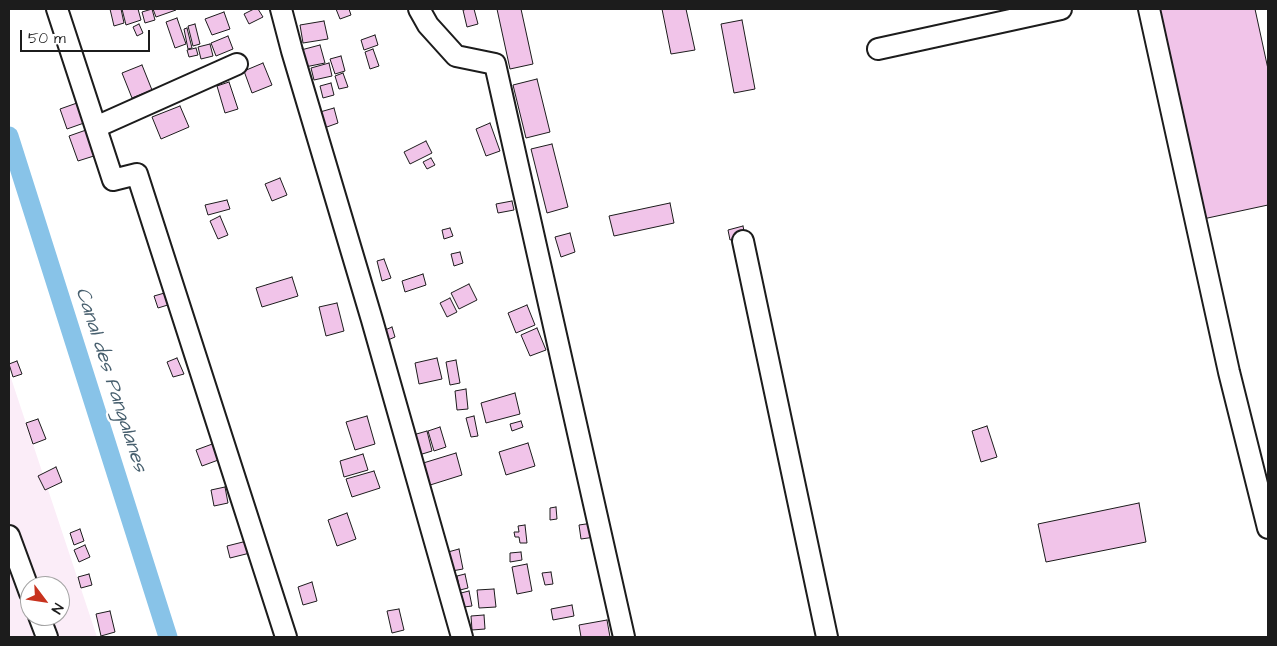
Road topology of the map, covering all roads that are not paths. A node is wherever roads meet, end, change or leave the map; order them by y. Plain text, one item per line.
1 (57, 9) edge
2 (281, 9) edge
3 (419, 9) edge
4 (1061, 9) edge
5 (1149, 9) edge
6 (878, 49) dead end
7 (237, 64) dead end
8 (96, 127) junction
9 (743, 241) dead end
10 (1268, 528) edge
11 (9, 536) edge
12 (24, 576) edge
13 (286, 637) edge
14 (462, 637) edge
15 (624, 637) edge
16 (827, 637) edge

1 - 8 street
2 - 14 street
3 - 15 street
4 - 6 street
5 - 10 street
7 - 8 street
8 - 13 street
9 - 16 street
11 - 12 street

